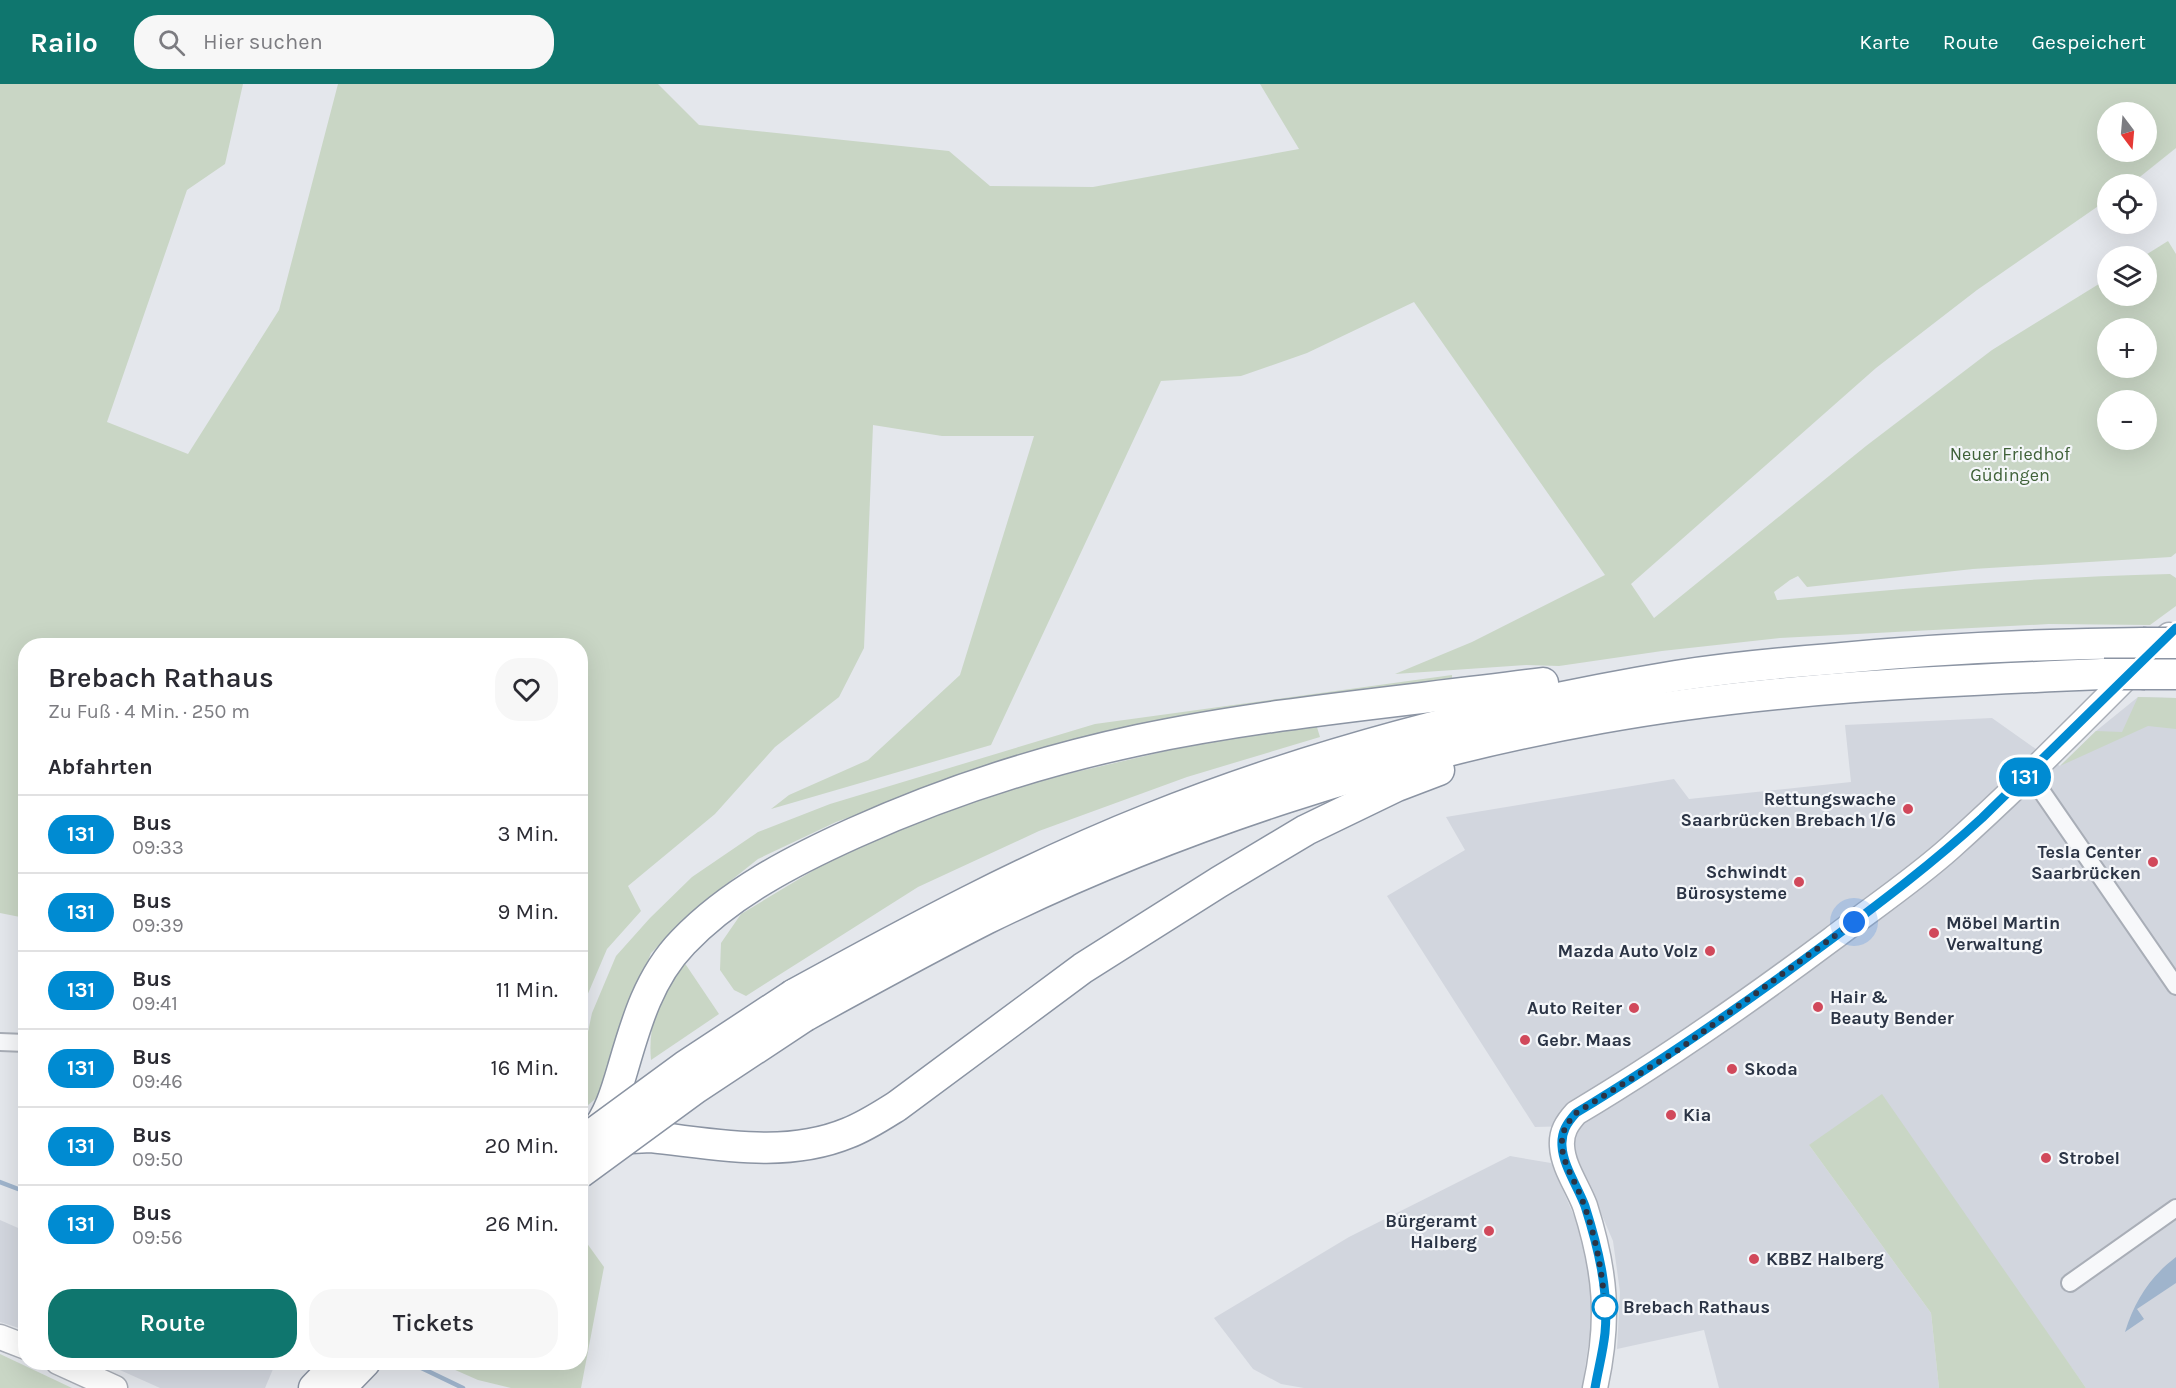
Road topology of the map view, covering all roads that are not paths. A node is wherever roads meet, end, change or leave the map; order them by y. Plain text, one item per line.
1 (2176, 628) edge
2 (2176, 643) edge
3 (2176, 674) edge
4 (1678, 676) junction
5 (1539, 730) junction
6 (2029, 773) junction
7 (2176, 986) edge
8 (799, 1005) junction
9 (636, 1024) junction
10 (0, 1042) edge
11 (18, 1043) edge
12 (730, 1146) junction
13 (588, 1147) edge
14 (588, 1156) edge
15 (588, 1156) edge
16 (2176, 1208) edge
17 (2070, 1283) dead end
18 (0, 1337) edge
19 (18, 1344) edge
20 (76, 1370) edge
21 (339, 1373) edge
22 (115, 1388) edge
23 (306, 1388) edge
24 (1595, 1388) edge

1 - 6 street
2 - 4 highway, bridge
3 - 5 highway, bridge
4 - 8 highway
4 - 9 highway
5 - 8 highway
5 - 12 highway
6 - 7 street
6 - 24 street
8 - 14 highway, bridge
9 - 12 highway
9 - 13 highway
10 - 11 street
12 - 15 highway
16 - 17 street
18 - 19 street
20 - 22 street
21 - 23 highway

